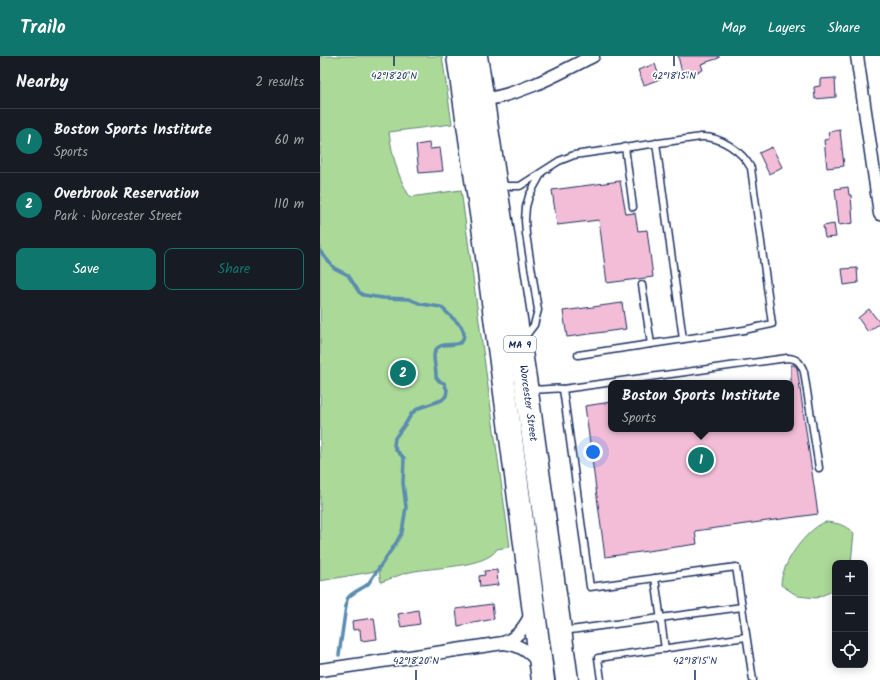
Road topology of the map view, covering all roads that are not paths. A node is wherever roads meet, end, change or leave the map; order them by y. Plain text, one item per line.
1 (458, 56) edge
2 (476, 56) edge
3 (593, 56) edge
4 (857, 56) edge
5 (482, 100) junction
6 (656, 143) junction
7 (625, 147) junction
8 (541, 173) junction
9 (494, 179) junction
10 (633, 207) dead end
11 (880, 214) edge
12 (642, 284) dead end
13 (683, 339) junction
14 (520, 342) junction
15 (651, 344) junction
16 (578, 355) dead end
17 (628, 380) edge
18 (608, 383) edge
19 (526, 385) junction
20 (563, 389) junction
21 (819, 468) dead end
22 (655, 578) junction
23 (742, 607) junction
24 (533, 609) junction
25 (661, 618) junction
26 (548, 633) junction
27 (746, 637) junction
28 (503, 643) junction
29 (665, 649) junction
30 (320, 670) edge
31 (542, 673) edge
32 (567, 680) edge
33 (601, 680) edge
34 (752, 680) edge

1 - 24 highway, Worcester Street / MA 9
2 - 5 highway, Worcester Street / MA 9
3 - 5 street
4 - 11 street
5 - 9 highway, Worcester Street / MA 9
6 - 7 lane
6 - 13 lane
6 - 13 lane
7 - 8 lane
7 - 10 lane
8 - 9 lane
8 - 14 lane
9 - 14 highway, Worcester Street / MA 9
12 - 15 lane
13 - 15 lane
14 - 19 highway, Worcester Street / MA 9
15 - 16 lane
17 - 21 lane
18 - 20 lane
19 - 20 lane
19 - 26 highway, Worcester Street / MA 9
20 - 22 lane
22 - 23 lane
22 - 25 lane
23 - 25 lane
23 - 27 lane
24 - 26 highway, Worcester Street / MA 9
24 - 28 street
25 - 26 lane
25 - 29 lane
26 - 31 highway, Worcester Street / MA 9
26 - 32 highway, Worcester Street / MA 9
27 - 29 lane
27 - 34 lane
28 - 30 street
28 - 31 street
29 - 33 lane

